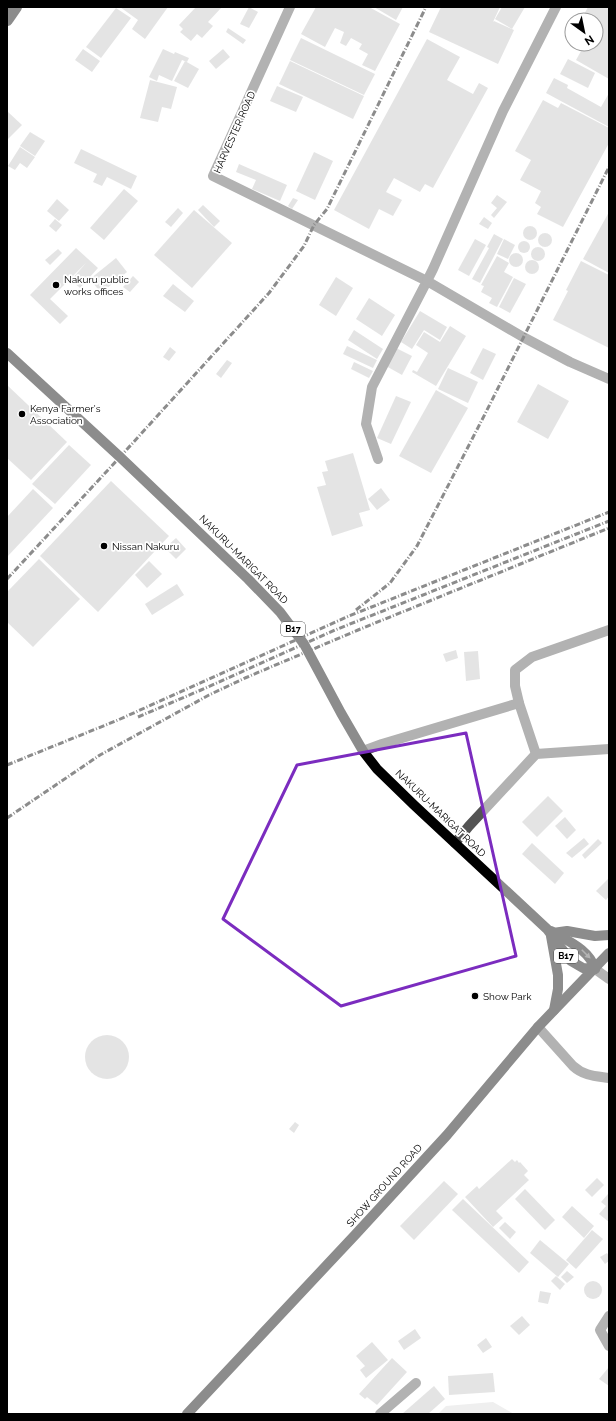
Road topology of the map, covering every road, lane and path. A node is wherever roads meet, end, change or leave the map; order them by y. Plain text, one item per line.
1 (16, 7) edge
2 (290, 7) edge
3 (556, 7) edge
4 (7, 20) edge
5 (427, 281) junction
6 (7, 353) edge
7 (609, 380) edge
8 (378, 459) dead end
9 (609, 630) edge
10 (519, 703) junction
11 (609, 749) edge
12 (363, 751) junction
13 (536, 754) junction
14 (455, 843) junction
15 (550, 932) junction
16 (609, 935) edge
17 (609, 953) edge
18 (594, 969) junction
19 (609, 979) edge
20 (554, 1010) junction
21 (538, 1027) junction
22 (609, 1078) edge
23 (609, 1316) edge
24 (609, 1346) edge
25 (416, 1383) dead end
26 (187, 1414) edge
27 (380, 1414) edge

1 - 4 highway
2 - 5 street, HARVESTER ROAD
3 - 5 street
5 - 7 street
5 - 8 street
6 - 12 main road, NAKURU-MARIGAT ROAD / B17
9 - 10 street
10 - 12 street
10 - 13 street
11 - 13 street
12 - 14 main road, NAKURU-MARIGAT ROAD / B17
13 - 14 street
14 - 15 main road, NAKURU-MARIGAT ROAD / B17
15 - 16 main road
15 -> 18 main road, NAKURU-MARIGAT ROAD / B17
15 - 18 main road, NAKURU-MARIGAT ROAD / B17
15 - 20 main road
17 - 18 main road
18 - 19 street
18 - 20 main road, SHOW GROUND ROAD
20 - 21 main road, SHOW GROUND ROAD
21 - 22 street
21 - 26 main road, SHOW GROUND ROAD
23 - 24 street
25 - 27 street

